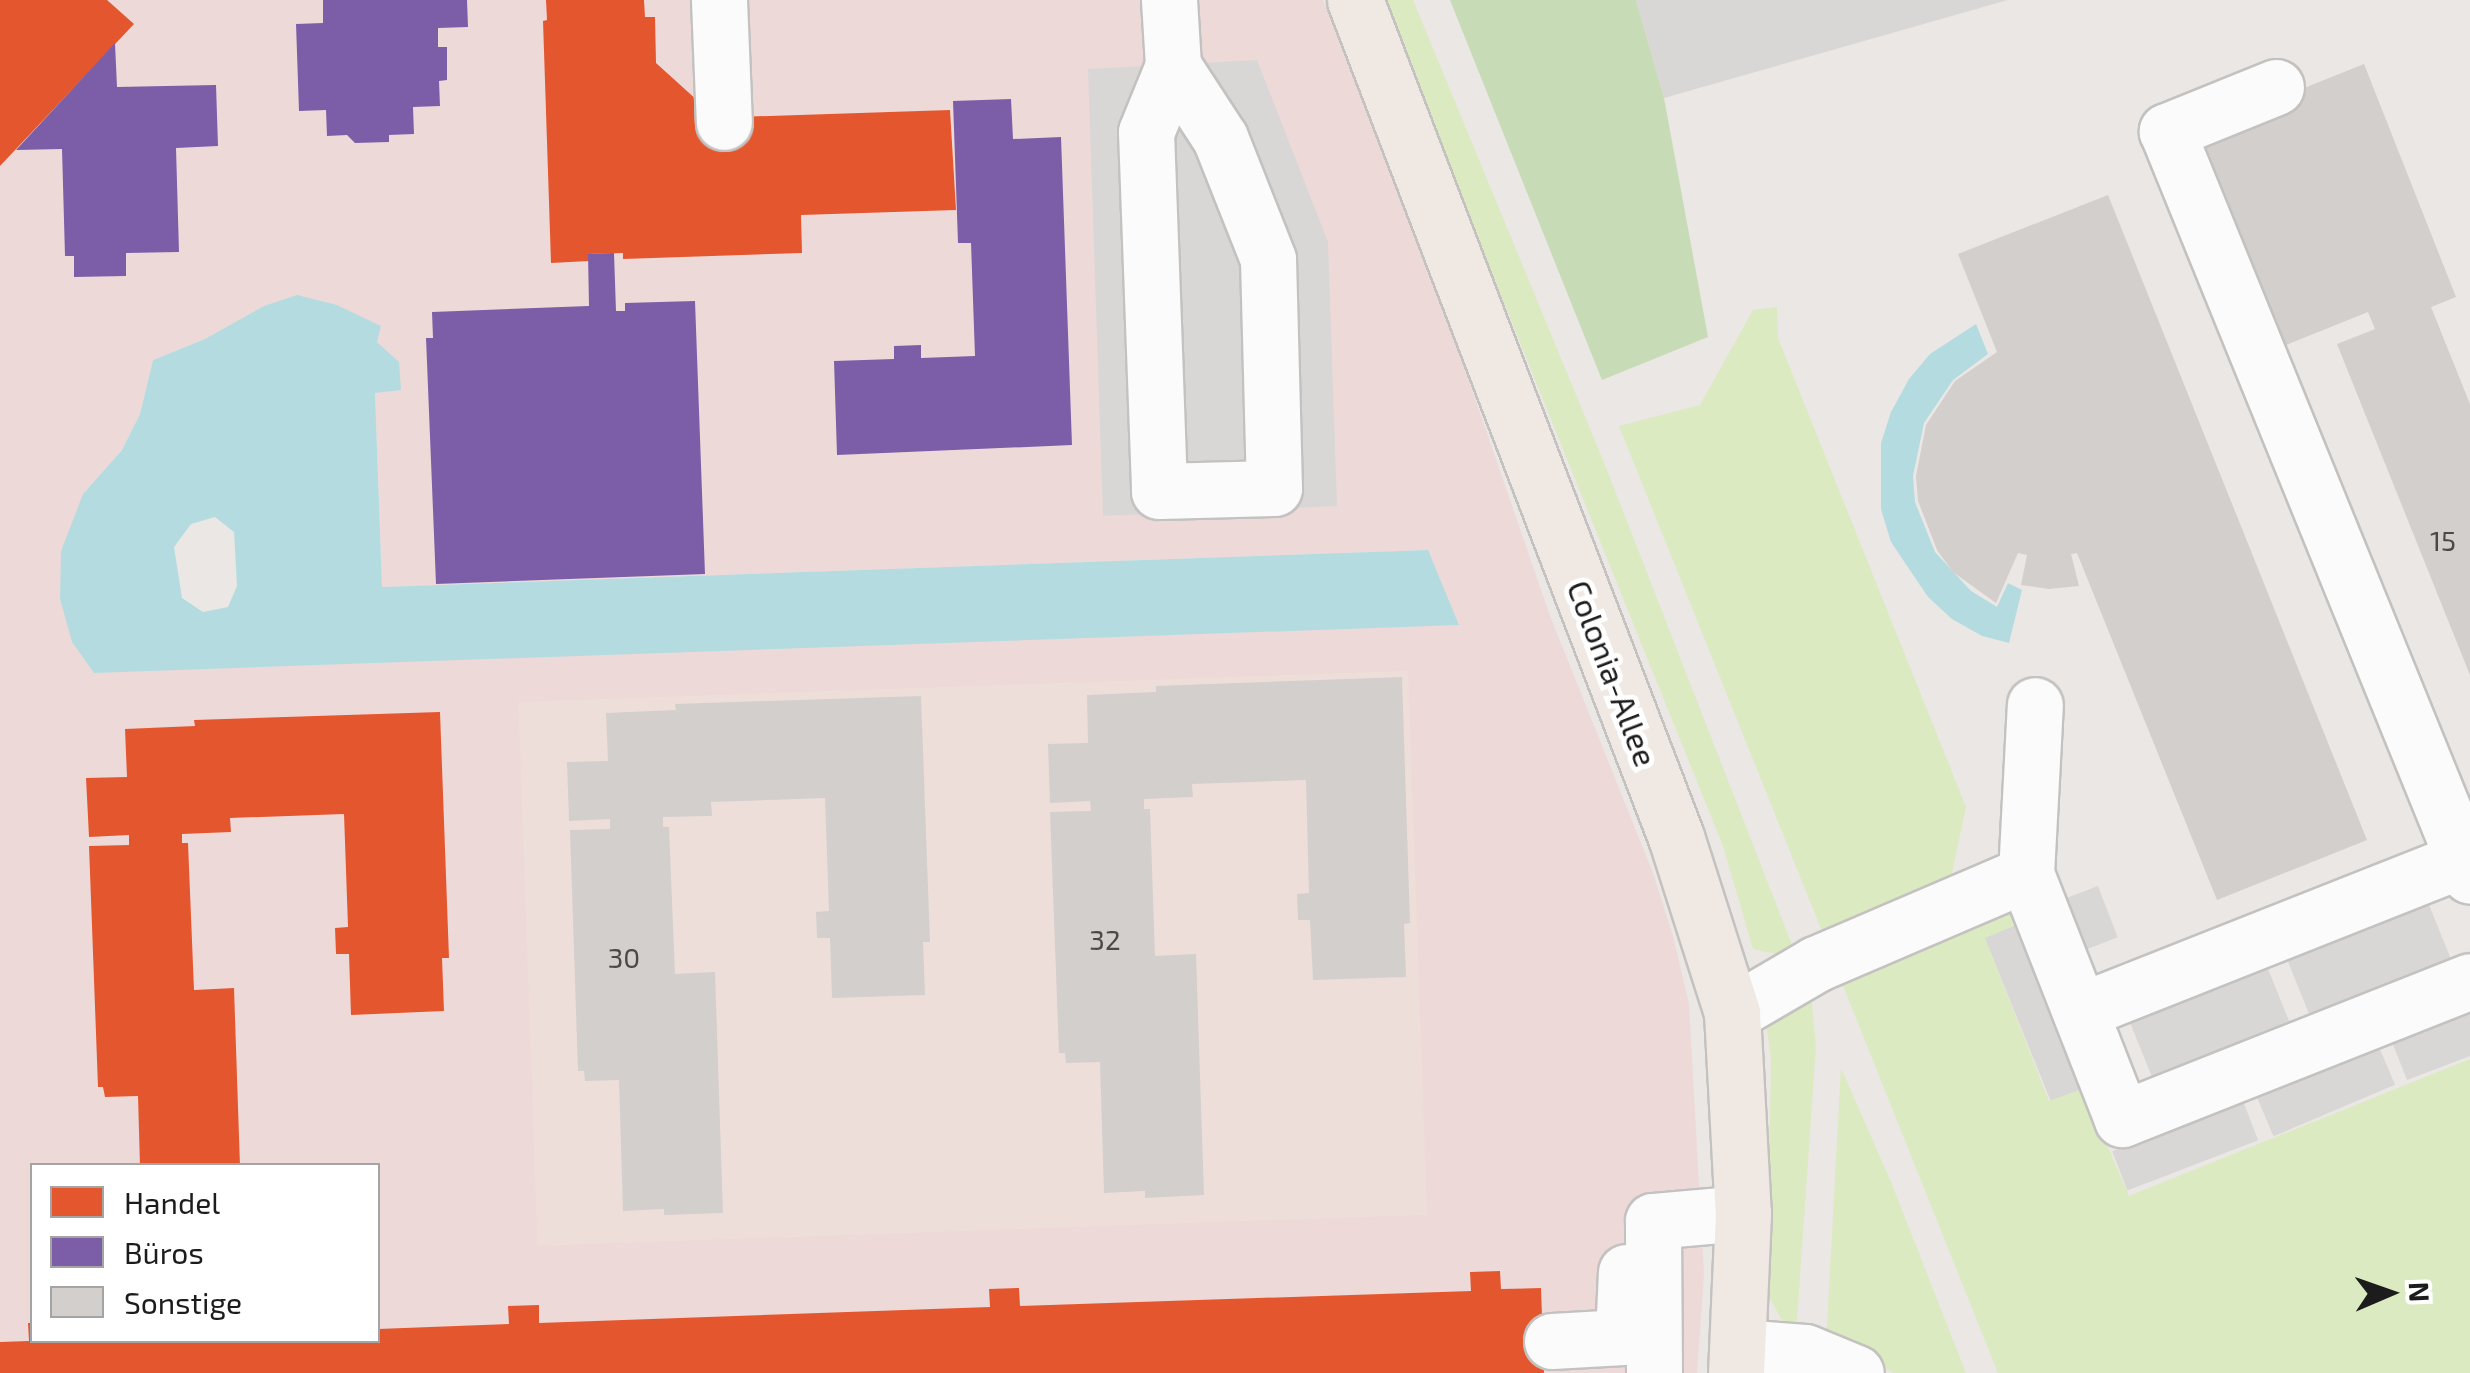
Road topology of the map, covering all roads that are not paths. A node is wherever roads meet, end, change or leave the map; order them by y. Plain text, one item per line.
1 (719, 0) edge
2 (1169, 0) edge
3 (1355, 0) edge
4 (1173, 66) junction
5 (2276, 87) dead end
6 (724, 122) dead end
7 (2035, 705) dead end
8 (2467, 867) edge
9 (2026, 874) junction
10 (2470, 981) edge
11 (2080, 1011) junction
12 (1732, 1013) junction
13 (1744, 1213) junction
14 (1653, 1221) junction
15 (1552, 1341) dead end
16 (1737, 1360) edge
17 (1654, 1373) edge
18 (1856, 1373) edge

1 - 6 street
2 - 4 street
3 - 12 main road, Colonia-Allee
4 - 4 street
5 - 8 street
7 - 9 street
8 - 11 street
9 - 11 street
9 - 12 street
10 - 11 street
12 - 13 main road, Colonia-Allee
13 - 14 street
13 - 16 main road, Colonia-Allee
14 - 15 street
14 - 17 street
16 - 18 street

